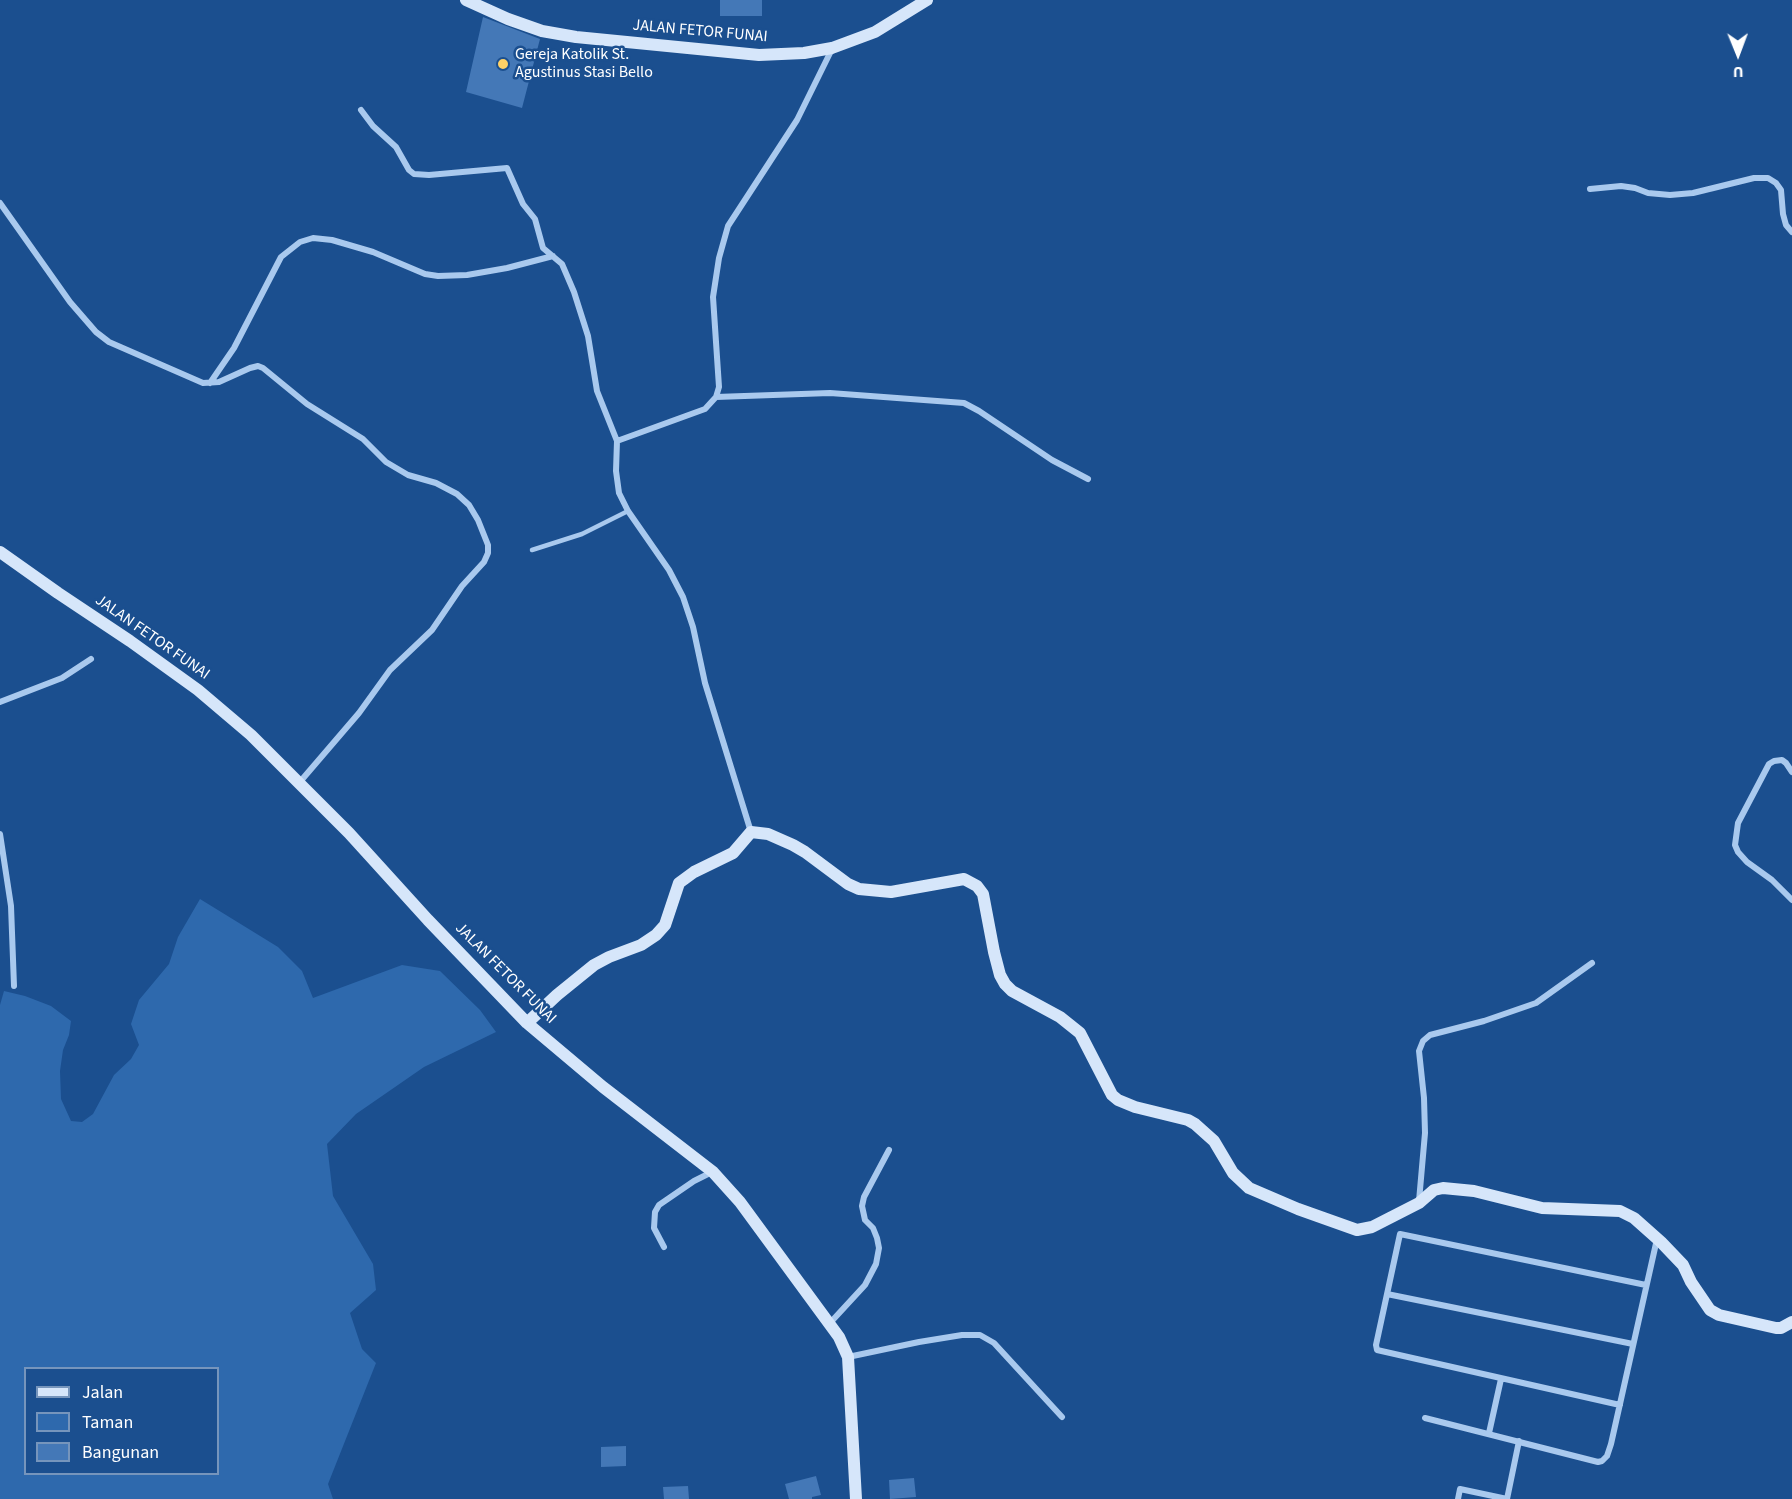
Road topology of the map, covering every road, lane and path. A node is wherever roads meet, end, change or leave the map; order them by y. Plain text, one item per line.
1 (465, 0) edge
2 (927, 0) edge
3 (832, 48) junction
4 (361, 110) dead end
5 (1590, 189) dead end
6 (0, 203) edge
7 (1792, 232) edge
8 (553, 256) junction
9 (210, 383) junction
10 (716, 397) junction
11 (617, 441) junction
12 (1088, 479) dead end
13 (628, 511) junction
14 (532, 550) dead end
15 (0, 552) edge
16 (91, 659) dead end
17 (0, 702) edge
18 (1792, 772) edge
19 (299, 783) junction
20 (751, 832) junction
21 (0, 834) edge
22 (2, 851) edge
23 (1792, 900) edge
24 (1592, 963) dead end
25 (14, 986) dead end
26 (527, 1023) junction
27 (889, 1150) dead end
28 (713, 1172) junction
29 (1419, 1203) junction
30 (1657, 1238) junction
31 (664, 1247) dead end
32 (1646, 1285) junction
33 (1387, 1294) junction
34 (1792, 1322) edge
35 (830, 1323) junction
36 (1633, 1344) junction
37 (848, 1357) junction
38 (1501, 1379) junction
39 (1620, 1405) junction
40 (1062, 1417) dead end
41 (1425, 1418) dead end
42 (1488, 1433) junction
43 (1519, 1441) junction
44 (855, 1499) edge
45 (1458, 1499) edge
46 (1507, 1499) edge

1 - 3 street, JALAN FETOR FUNAI
2 - 3 street, JALAN FETOR FUNAI
3 - 10 street
4 - 8 street
5 - 7 street
6 - 9 street
8 - 9 street
8 - 11 street
9 - 19 street
10 - 11 street
10 - 12 street
11 - 13 street
13 - 14 lane
13 - 20 street
15 - 19 street, JALAN FETOR FUNAI
16 - 17 street
18 - 23 street
19 - 26 street, JALAN FETOR FUNAI
20 - 26 street
20 - 29 street
21 - 22 street
22 - 25 street
24 - 29 street
26 - 28 street, JALAN FETOR FUNAI
27 - 35 street
28 - 31 street
28 - 35 street, JALAN FETOR FUNAI
29 - 30 street
30 - 32 street
30 - 34 street
32 - 33 street
32 - 36 street
33 - 36 street
33 - 38 street
35 - 37 street, JALAN FETOR FUNAI
36 - 39 street
37 - 40 street
37 - 44 street, JALAN FETOR FUNAI
38 - 39 street
38 - 42 street
39 - 43 street
41 - 42 street
42 - 43 street
43 - 46 street
45 - 46 street

